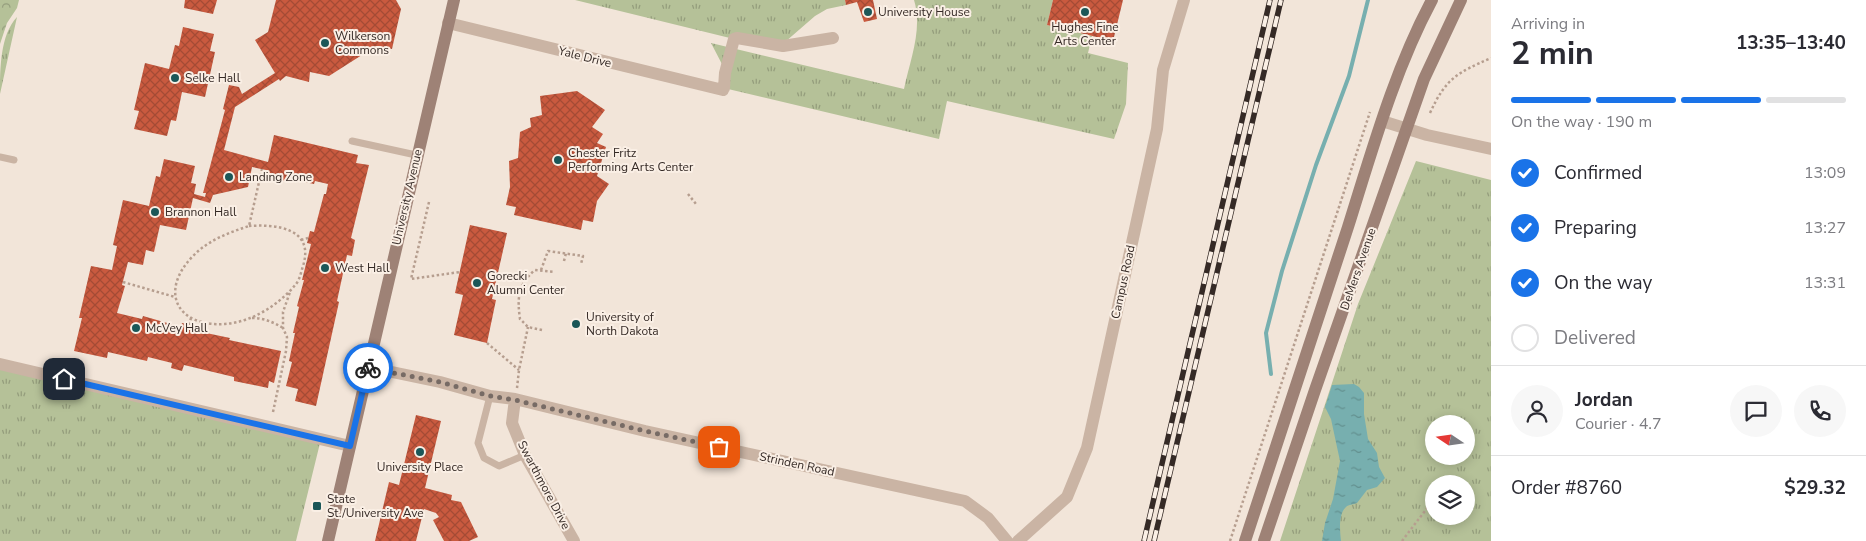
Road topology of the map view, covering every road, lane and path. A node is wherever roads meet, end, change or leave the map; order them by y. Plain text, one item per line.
1 (454, 0) edge
2 (1184, 0) edge
3 (1432, 0) edge
4 (1461, 0) edge
5 (448, 23) junction
6 (833, 38) dead end
7 (1491, 58) edge
8 (1430, 113) dead end
9 (1382, 121) junction
10 (1406, 129) junction
11 (352, 141) dead end
12 (1491, 149) edge
13 (416, 156) junction
14 (0, 157) edge
15 (14, 160) dead end
16 (262, 169) dead end
17 (688, 194) dead end
18 (429, 202) dead end
19 (696, 204) dead end
20 (249, 226) junction
21 (308, 238) dead end
22 (301, 240) junction
23 (566, 253) junction
24 (564, 261) dead end
25 (581, 264) dead end
26 (541, 270) junction
27 (460, 272) dead end
28 (556, 272) dead end
29 (123, 282) dead end
30 (292, 289) junction
31 (175, 297) junction
32 (191, 318) junction
33 (250, 318) junction
34 (189, 325) dead end
35 (528, 327) junction
36 (283, 328) junction
37 (542, 330) dead end
38 (487, 343) dead end
39 (0, 364) edge
40 (368, 367) junction
41 (519, 370) junction
42 (490, 396) junction
43 (515, 400) junction
44 (273, 412) dead end
45 (350, 446) junction
46 (525, 455) junction
47 (1425, 511) edge
48 (328, 541) edge
49 (574, 541) edge
50 (1007, 541) edge
51 (1018, 541) edge
52 (1245, 541) edge
53 (1264, 541) edge
54 (1402, 541) edge

1 - 5 main road, University Avenue
2 - 51 street, Campus Road
3 - 9 main road, DeMers Avenue
4 - 10 main road, DeMers Avenue
5 - 6 street, Yale Drive
5 - 13 main road, University Avenue
7 - 8 path
9 - 10 street
9 - 52 main road, DeMers Avenue
10 - 12 street
10 - 53 main road, DeMers Avenue
11 - 13 lane
13 - 40 main road, University Avenue
14 - 15 lane
16 - 20 path
17 - 19 path
18 - 27 path
20 - 22 path
20 - 31 path
21 - 22 path
22 - 30 path
23 - 24 path
23 - 25 path
23 - 26 path
26 - 28 path
26 - 35 path
29 - 31 path
30 - 33 path
30 - 36 path
31 - 32 path
32 - 33 path
32 - 34 path
33 - 36 path
35 - 37 path
35 - 41 path
36 - 44 path
38 - 41 path
39 - 45 street
40 - 42 street, Strinden Road
40 - 45 main road, University Avenue
41 - 43 path
42 - 43 street, Strinden Road
42 - 46 lane
43 - 46 street, Swarthmore Drive
43 - 50 street, Strinden Road
45 - 48 main road, University Avenue
46 - 49 street, Swarthmore Drive
47 - 54 path

